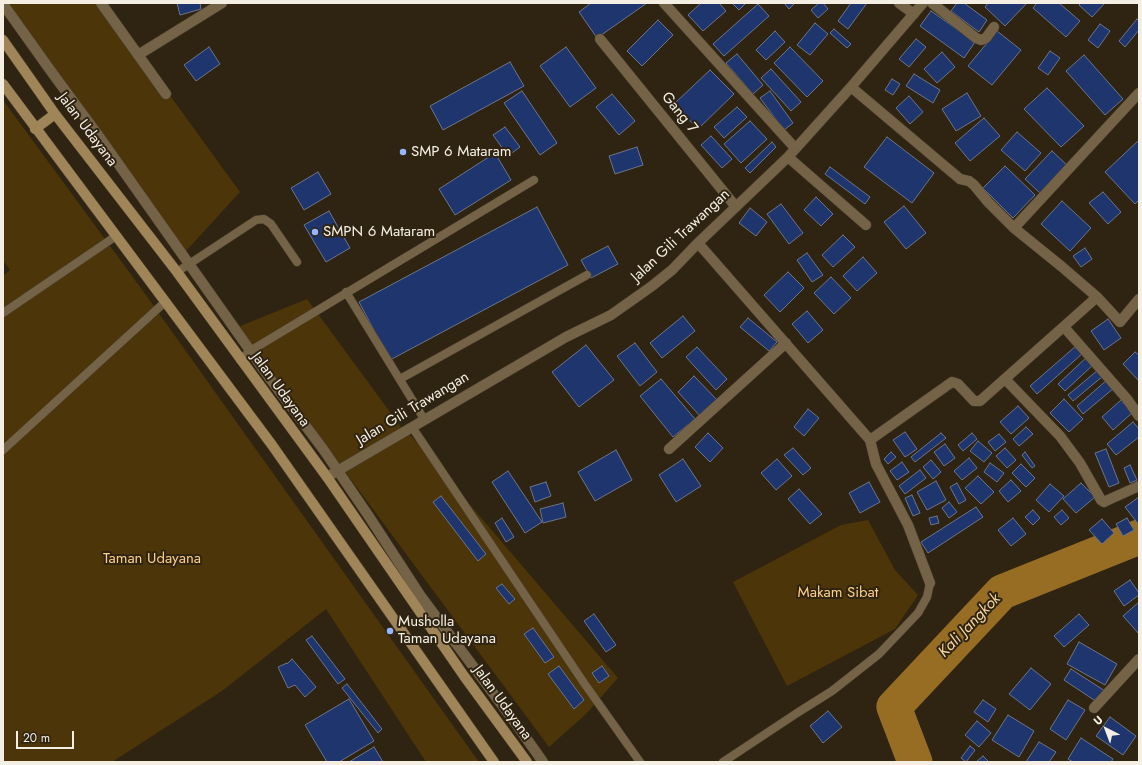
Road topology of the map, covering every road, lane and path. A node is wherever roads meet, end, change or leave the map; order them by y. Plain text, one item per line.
1 (101, 3) edge
2 (222, 3) edge
3 (664, 3) edge
4 (899, 3) edge
5 (923, 3) edge
6 (932, 3) edge
7 (3, 4) edge
8 (914, 14) junction
9 (994, 27) dead end
10 (600, 38) dead end
11 (3, 40) edge
12 (138, 55) junction
13 (3, 84) edge
14 (851, 87) junction
15 (1139, 93) edge
16 (166, 94) dead end
17 (56, 114) junction
18 (35, 129) junction
19 (795, 148) junction
20 (788, 157) junction
21 (534, 180) dead end
22 (736, 207) junction
23 (866, 225) dead end
24 (1014, 228) junction
25 (116, 236) junction
26 (698, 242) junction
27 (297, 262) dead end
28 (189, 263) junction
29 (177, 272) junction
30 (587, 275) dead end
31 (346, 292) junction
32 (1097, 297) junction
33 (1139, 298) edge
34 (165, 302) junction
35 (3, 313) edge
36 (1064, 327) junction
37 (786, 343) junction
38 (250, 351) junction
39 (240, 360) junction
40 (400, 379) junction
41 (1006, 379) junction
42 (1139, 416) edge
43 (424, 419) junction
44 (412, 427) junction
45 (870, 440) junction
46 (669, 449) dead end
47 (3, 450) edge
48 (338, 472) junction
49 (327, 477) junction
50 (1139, 486) edge
51 (930, 583) joint
52 (1139, 659) edge
53 (1094, 708) dead end
54 (494, 762) edge
55 (527, 762) edge
56 (543, 762) edge
57 (640, 762) edge
58 (723, 762) edge

1 - 12 street
2 - 12 street
3 - 19 street
4 - 8 street
5 - 8 street, Jalan Gili Trawangan
6 - 9 street
7 - 28 street
8 - 14 street, Jalan Gili Trawangan
10 - 22 street, Gang 7
11 - 17 main road, Jalan Udayana
12 - 16 street
13 - 18 main road
14 - 19 street, Jalan Gili Trawangan
14 - 24 street
15 - 24 street
17 - 18 main road
17 - 29 main road, Jalan Udayana
18 - 25 main road
19 - 20 street, Jalan Gili Trawangan
20 - 22 street, Jalan Gili Trawangan
20 - 23 street
21 - 31 lane
22 - 26 street, Jalan Gili Trawangan
24 - 32 street
25 - 34 main road
25 - 35 lane
26 - 37 street
26 - 43 street, Jalan Gili Trawangan
27 - 28 lane
28 - 29 lane
28 - 38 street
29 - 39 main road, Jalan Udayana
30 - 40 lane
31 - 38 lane
31 - 40 lane
32 - 33 street
32 - 36 street
34 - 47 lane
34 - 54 main road
36 - 41 street
36 - 42 street
37 - 45 street
37 - 46 street
38 - 39 lane
38 - 48 street
39 - 49 main road, Jalan Udayana
40 - 43 lane
41 - 45 street
41 - 50 street
43 - 44 street, Jalan Gili Trawangan
44 - 48 street, Jalan Gili Trawangan
44 - 57 lane
45 - 51 street
48 - 49 street, Jalan Gili Trawangan
48 - 56 street
49 - 55 main road, Jalan Udayana
51 - 58 lane
52 - 53 street

